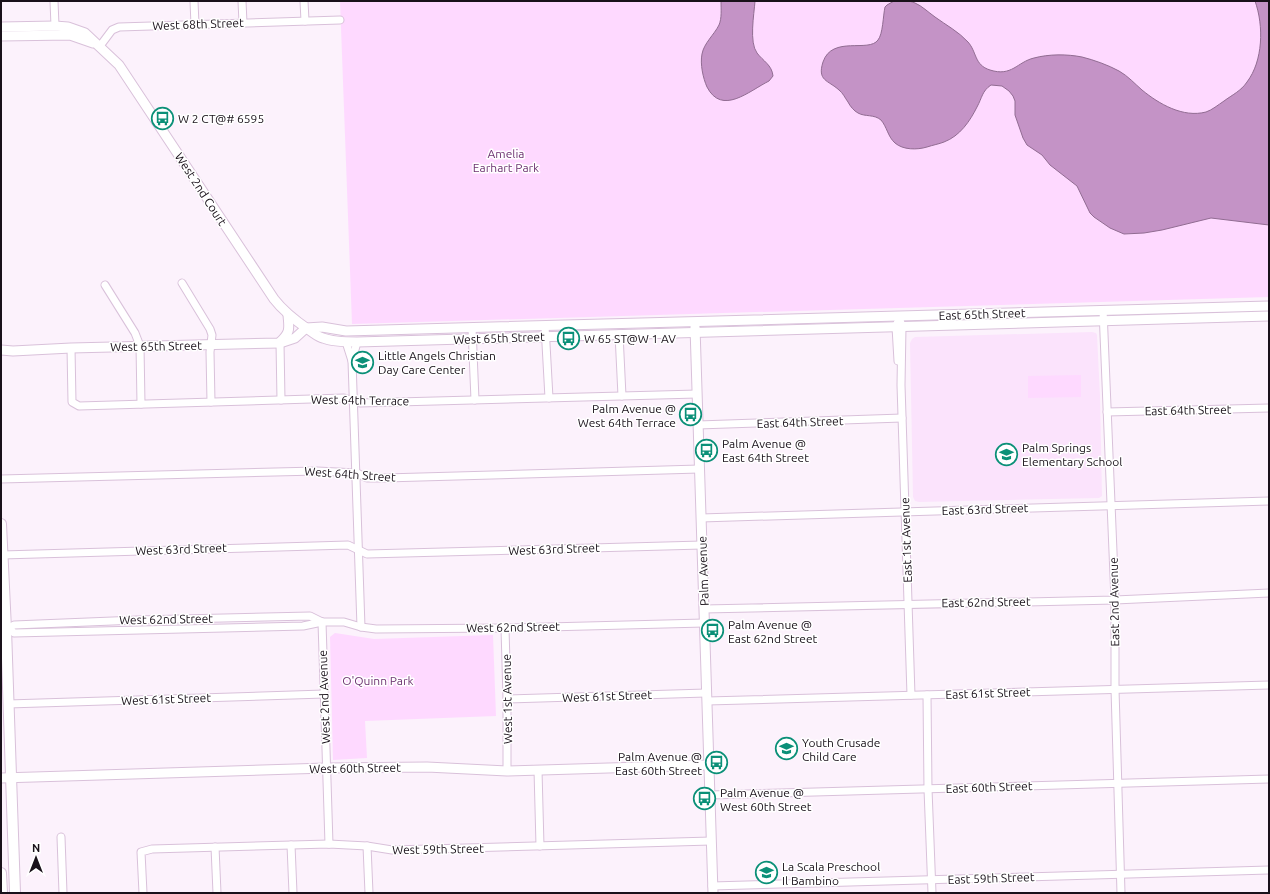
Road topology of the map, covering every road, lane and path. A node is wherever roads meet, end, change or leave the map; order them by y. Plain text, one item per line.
1 (54, 1) edge
2 (194, 1) edge
3 (242, 1) edge
4 (304, 1) edge
5 (340, 20) dead end
6 (305, 21) junction
7 (243, 23) junction
8 (195, 24) junction
9 (55, 26) junction
10 (1, 27) edge
11 (1, 36) edge
12 (100, 46) junction
13 (182, 283) dead end
14 (105, 285) dead end
15 (1269, 306) edge
16 (1103, 310) junction
17 (288, 315) junction
18 (899, 316) junction
19 (1269, 316) edge
20 (1104, 321) junction
21 (695, 322) junction
22 (545, 326) junction
23 (899, 327) junction
24 (306, 328) junction
25 (472, 328) junction
26 (695, 332) junction
27 (619, 334) junction
28 (546, 336) junction
29 (472, 338) junction
30 (346, 342) junction
31 (357, 342) junction
32 (280, 343) junction
33 (211, 344) junction
34 (140, 346) junction
35 (71, 348) junction
36 (1, 350) edge
37 (352, 361) junction
38 (697, 394) junction
39 (622, 396) junction
40 (549, 398) junction
41 (281, 400) junction
42 (353, 400) junction
43 (475, 400) junction
44 (211, 402) junction
45 (141, 404) junction
46 (1269, 408) edge
47 (1107, 412) junction
48 (902, 418) junction
49 (698, 425) junction
50 (699, 469) junction
51 (357, 473) junction
52 (1, 479) edge
53 (1269, 502) edge
54 (1110, 505) junction
55 (905, 512) junction
56 (701, 518) junction
57 (1, 524) edge
58 (702, 545) junction
59 (359, 550) junction
60 (1, 555) edge
61 (1269, 593) edge
62 (1115, 600) junction
63 (908, 604) junction
64 (704, 609) junction
65 (322, 622) junction
66 (704, 622) junction
67 (361, 627) junction
68 (7, 628) junction
69 (505, 628) junction
70 (1269, 685) edge
71 (1115, 689) junction
72 (324, 694) junction
73 (927, 695) junction
74 (911, 696) junction
75 (707, 697) junction
76 (507, 699) junction
77 (8, 704) junction
78 (709, 765) junction
79 (326, 768) junction
80 (538, 770) junction
81 (507, 771) junction
82 (6, 778) edge
83 (1269, 779) edge
84 (1118, 782) junction
85 (928, 789) junction
86 (710, 795) junction
87 (61, 837) dead end
88 (711, 841) junction
89 (329, 844) junction
90 (292, 845) junction
91 (367, 846) junction
92 (540, 846) junction
93 (215, 848) junction
94 (1269, 870) edge
95 (1, 873) edge
96 (1120, 874) junction
97 (931, 880) junction
98 (713, 890) edge
99 (2, 892) edge
100 (15, 893) edge
101 (63, 893) edge
102 (142, 893) edge
103 (217, 893) edge
104 (293, 893) edge
105 (369, 893) edge
106 (932, 893) edge
107 (1121, 893) edge

1 - 9 street
2 - 8 street
3 - 7 street
4 - 6 street
5 - 6 street, West 68th Street
6 - 7 street, West 68th Street
7 - 8 street, West 68th Street
8 - 12 street, West 68th Street
9 - 10 main road
9 - 12 main road
11 - 12 main road
12 - 17 main road, West 2nd Court
13 - 33 street
14 - 34 street
15 - 16 main road, East 65th Street
16 - 18 main road, East 65th Street
16 - 20 street, East 2nd Avenue
17 - 24 main road, West 2nd Court
17 - 32 main road
18 - 21 main road, East 65th Street
18 - 23 street, East 1st Avenue
19 - 20 main road, East 65th Street
20 - 23 main road, East 65th Street
20 - 47 street, East 2nd Avenue
21 - 22 main road, West 65th Street
21 - 26 main road, Palm Avenue
22 - 25 main road, West 65th Street
22 - 28 street
23 - 26 main road, East 65th Street
23 - 48 street, East 1st Avenue
24 - 25 main road, West 65th Street
24 - 30 main road, West 65th Street
24 - 32 main road, West 65th Street
25 - 29 street
26 - 27 main road, West 65th Street
26 - 38 main road, Palm Avenue
27 - 28 main road, West 65th Street
27 - 39 street
28 - 29 main road, West 65th Street
28 - 40 street
29 - 31 main road, West 65th Street
29 - 43 street
30 - 31 main road, West 65th Street
30 - 37 street
31 - 37 street
32 - 33 main road, West 65th Street
32 - 41 street
33 - 34 main road, West 65th Street
33 - 44 street
34 - 35 main road, West 65th Street
34 - 45 street
35 - 36 main road, West 65th Street
35 - 45 street, West 64th Terrace
37 - 42 street
38 - 39 street, West 64th Terrace
38 - 49 main road, Palm Avenue
39 - 40 street, West 64th Terrace
40 - 43 street, West 64th Terrace
41 - 42 street, West 64th Terrace
41 - 44 street, West 64th Terrace
42 - 43 street, West 64th Terrace
42 - 51 street
44 - 45 street, West 64th Terrace
46 - 47 street, East 64th Street
47 - 54 street, East 2nd Avenue
48 - 49 street, East 64th Street
48 - 55 street, East 1st Avenue
49 - 50 main road, Palm Avenue
50 - 51 street, West 64th Street
50 - 56 main road, Palm Avenue
51 - 52 street, West 64th Street
51 - 59 street
53 - 54 street, East 63rd Street
54 - 55 street, East 63rd Street
54 - 62 street, East 2nd Avenue
55 - 56 street, East 63rd Street
55 - 63 street, East 1st Avenue
56 - 58 main road, Palm Avenue
57 - 60 main road
58 - 59 street, West 63rd Street
58 - 64 main road, Palm Avenue
59 - 60 street, West 63rd Street
59 - 67 street
60 - 68 main road
61 - 62 street, East 62nd Street
62 - 63 street, East 62nd Street
62 - 71 street, East 2nd Avenue
63 - 64 street, East 62nd Street
63 - 74 street, East 1st Avenue
64 - 66 main road, Palm Avenue
65 - 67 street, West 62nd Street
65 - 68 street, West 62nd Street
65 - 72 street, West 2nd Avenue
66 - 69 street, West 62nd Street
66 - 75 main road, Palm Avenue
67 - 69 street, West 62nd Street
68 - 77 main road
69 - 76 street, West 1st Avenue
70 - 71 street, East 61st Street
71 - 73 street, East 61st Street
71 - 84 street, East 2nd Avenue
72 - 77 street, West 61st Street
72 - 79 street, West 2nd Avenue
73 - 74 street, East 61st Street
73 - 85 street
74 - 75 street, East 61st Street
75 - 76 street, West 61st Street
75 - 78 main road, Palm Avenue
76 - 81 street, West 1st Avenue
77 - 82 main road
78 - 80 main road, West 60th Street
78 - 86 main road, Palm Avenue
79 - 81 main road, West 60th Street
79 - 82 main road, West 60th Street
79 - 89 street, West 2nd Avenue
80 - 81 main road, West 60th Street
80 - 92 street
82 - 100 main road
83 - 84 street, East 60th Street
84 - 85 street, East 60th Street
84 - 96 street, East 2nd Avenue
85 - 86 street, East 60th Street
85 - 97 street
86 - 88 main road, Palm Avenue
87 - 101 street
88 - 92 street, West 59th Street
88 - 98 main road, Palm Avenue
89 - 90 street, West 59th Street
89 - 91 street, West 59th Street
90 - 93 street, West 59th Street
90 - 104 street
91 - 92 street, West 59th Street
91 - 105 street
93 - 102 street, West 59th Street
93 - 103 street
94 - 96 street, East 59th Street
95 - 99 main road
96 - 97 street, East 59th Street
96 - 107 street, East 2nd Avenue
97 - 98 street, East 59th Street
97 - 106 street

